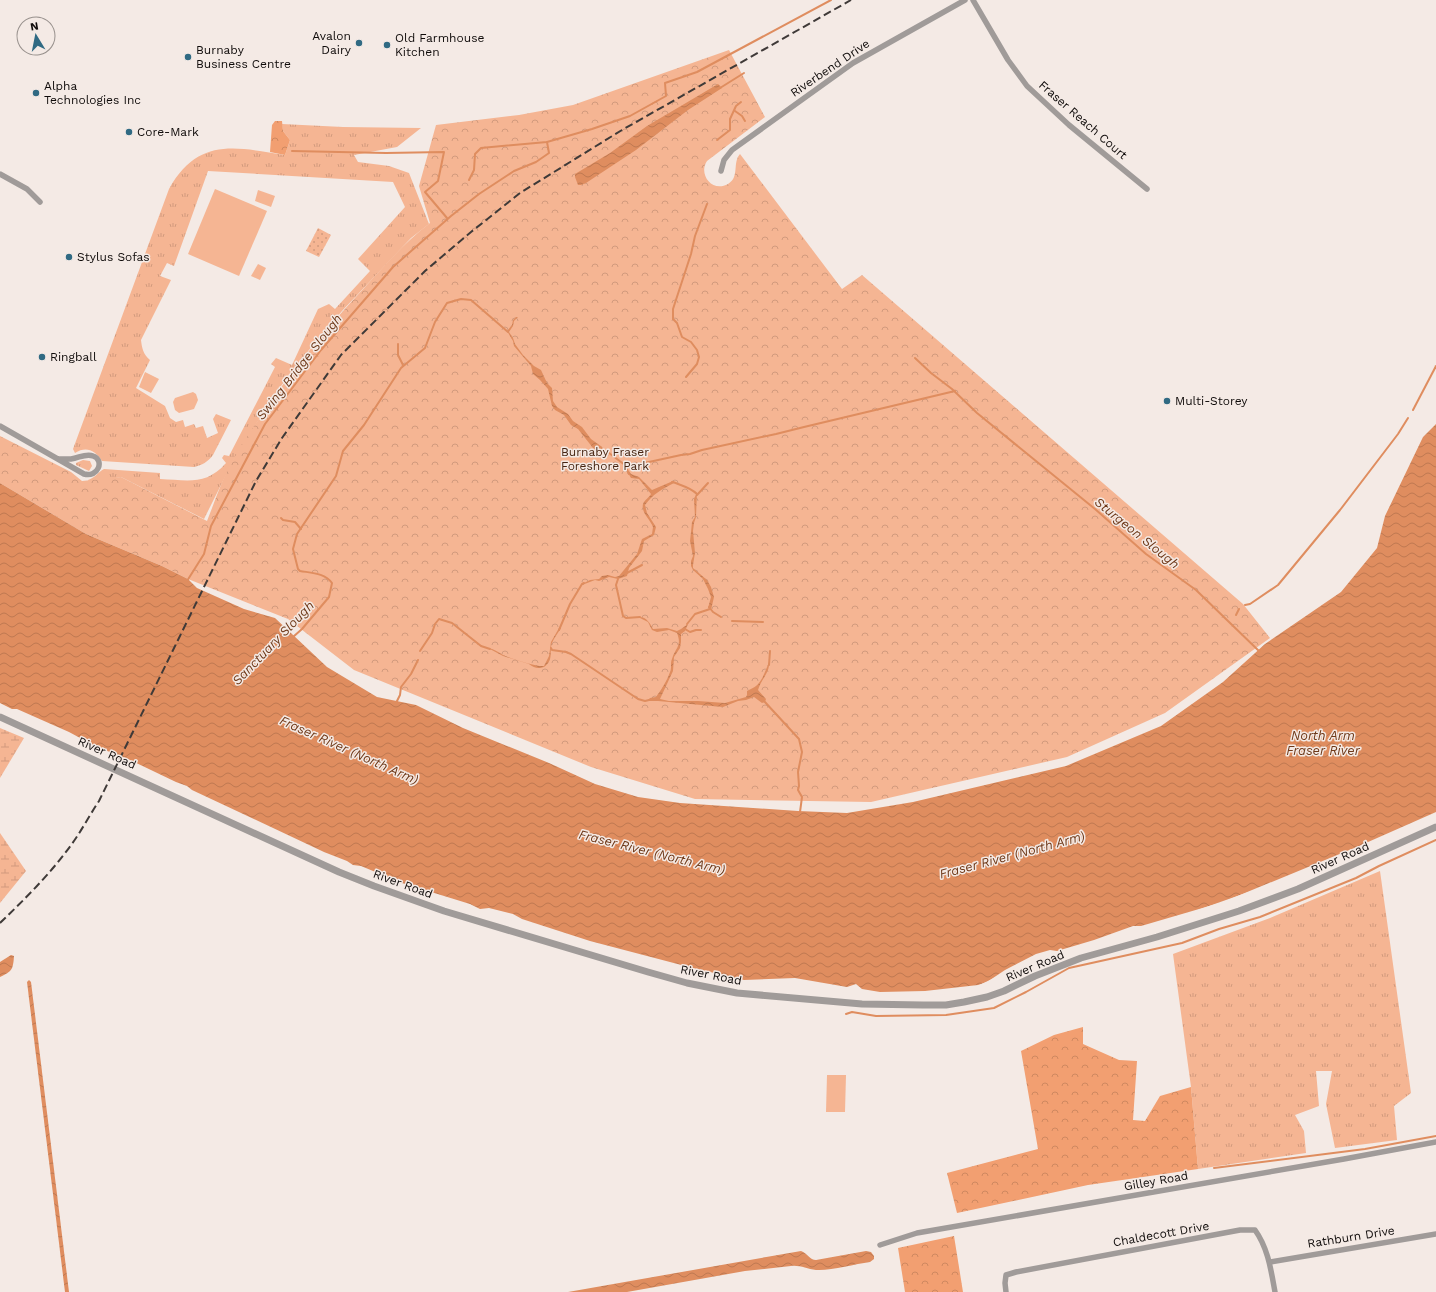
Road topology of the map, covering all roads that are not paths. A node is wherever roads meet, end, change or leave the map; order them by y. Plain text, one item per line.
1 (965, 0) edge
2 (973, 0) edge
3 (721, 171) dead end
4 (0, 174) edge
5 (1147, 189) dead end
6 (40, 202) dead end
7 (0, 426) edge
8 (59, 459) junction
9 (0, 717) edge
10 (1436, 827) edge
11 (1436, 1142) edge
12 (1436, 1234) edge
13 (880, 1245) dead end
14 (1270, 1262) junction
15 (1006, 1292) edge
16 (1276, 1292) edge

1 - 3 street, Riverbend Drive
2 - 5 street, Fraser Reach Court
4 - 6 street
7 - 8 street
8 - 8 street
9 - 10 street, River Road
11 - 13 street, Gilley Road
12 - 14 street, Rathburn Drive
14 - 15 street, Chaldecott Drive
14 - 16 street, Chaldecott Drive

